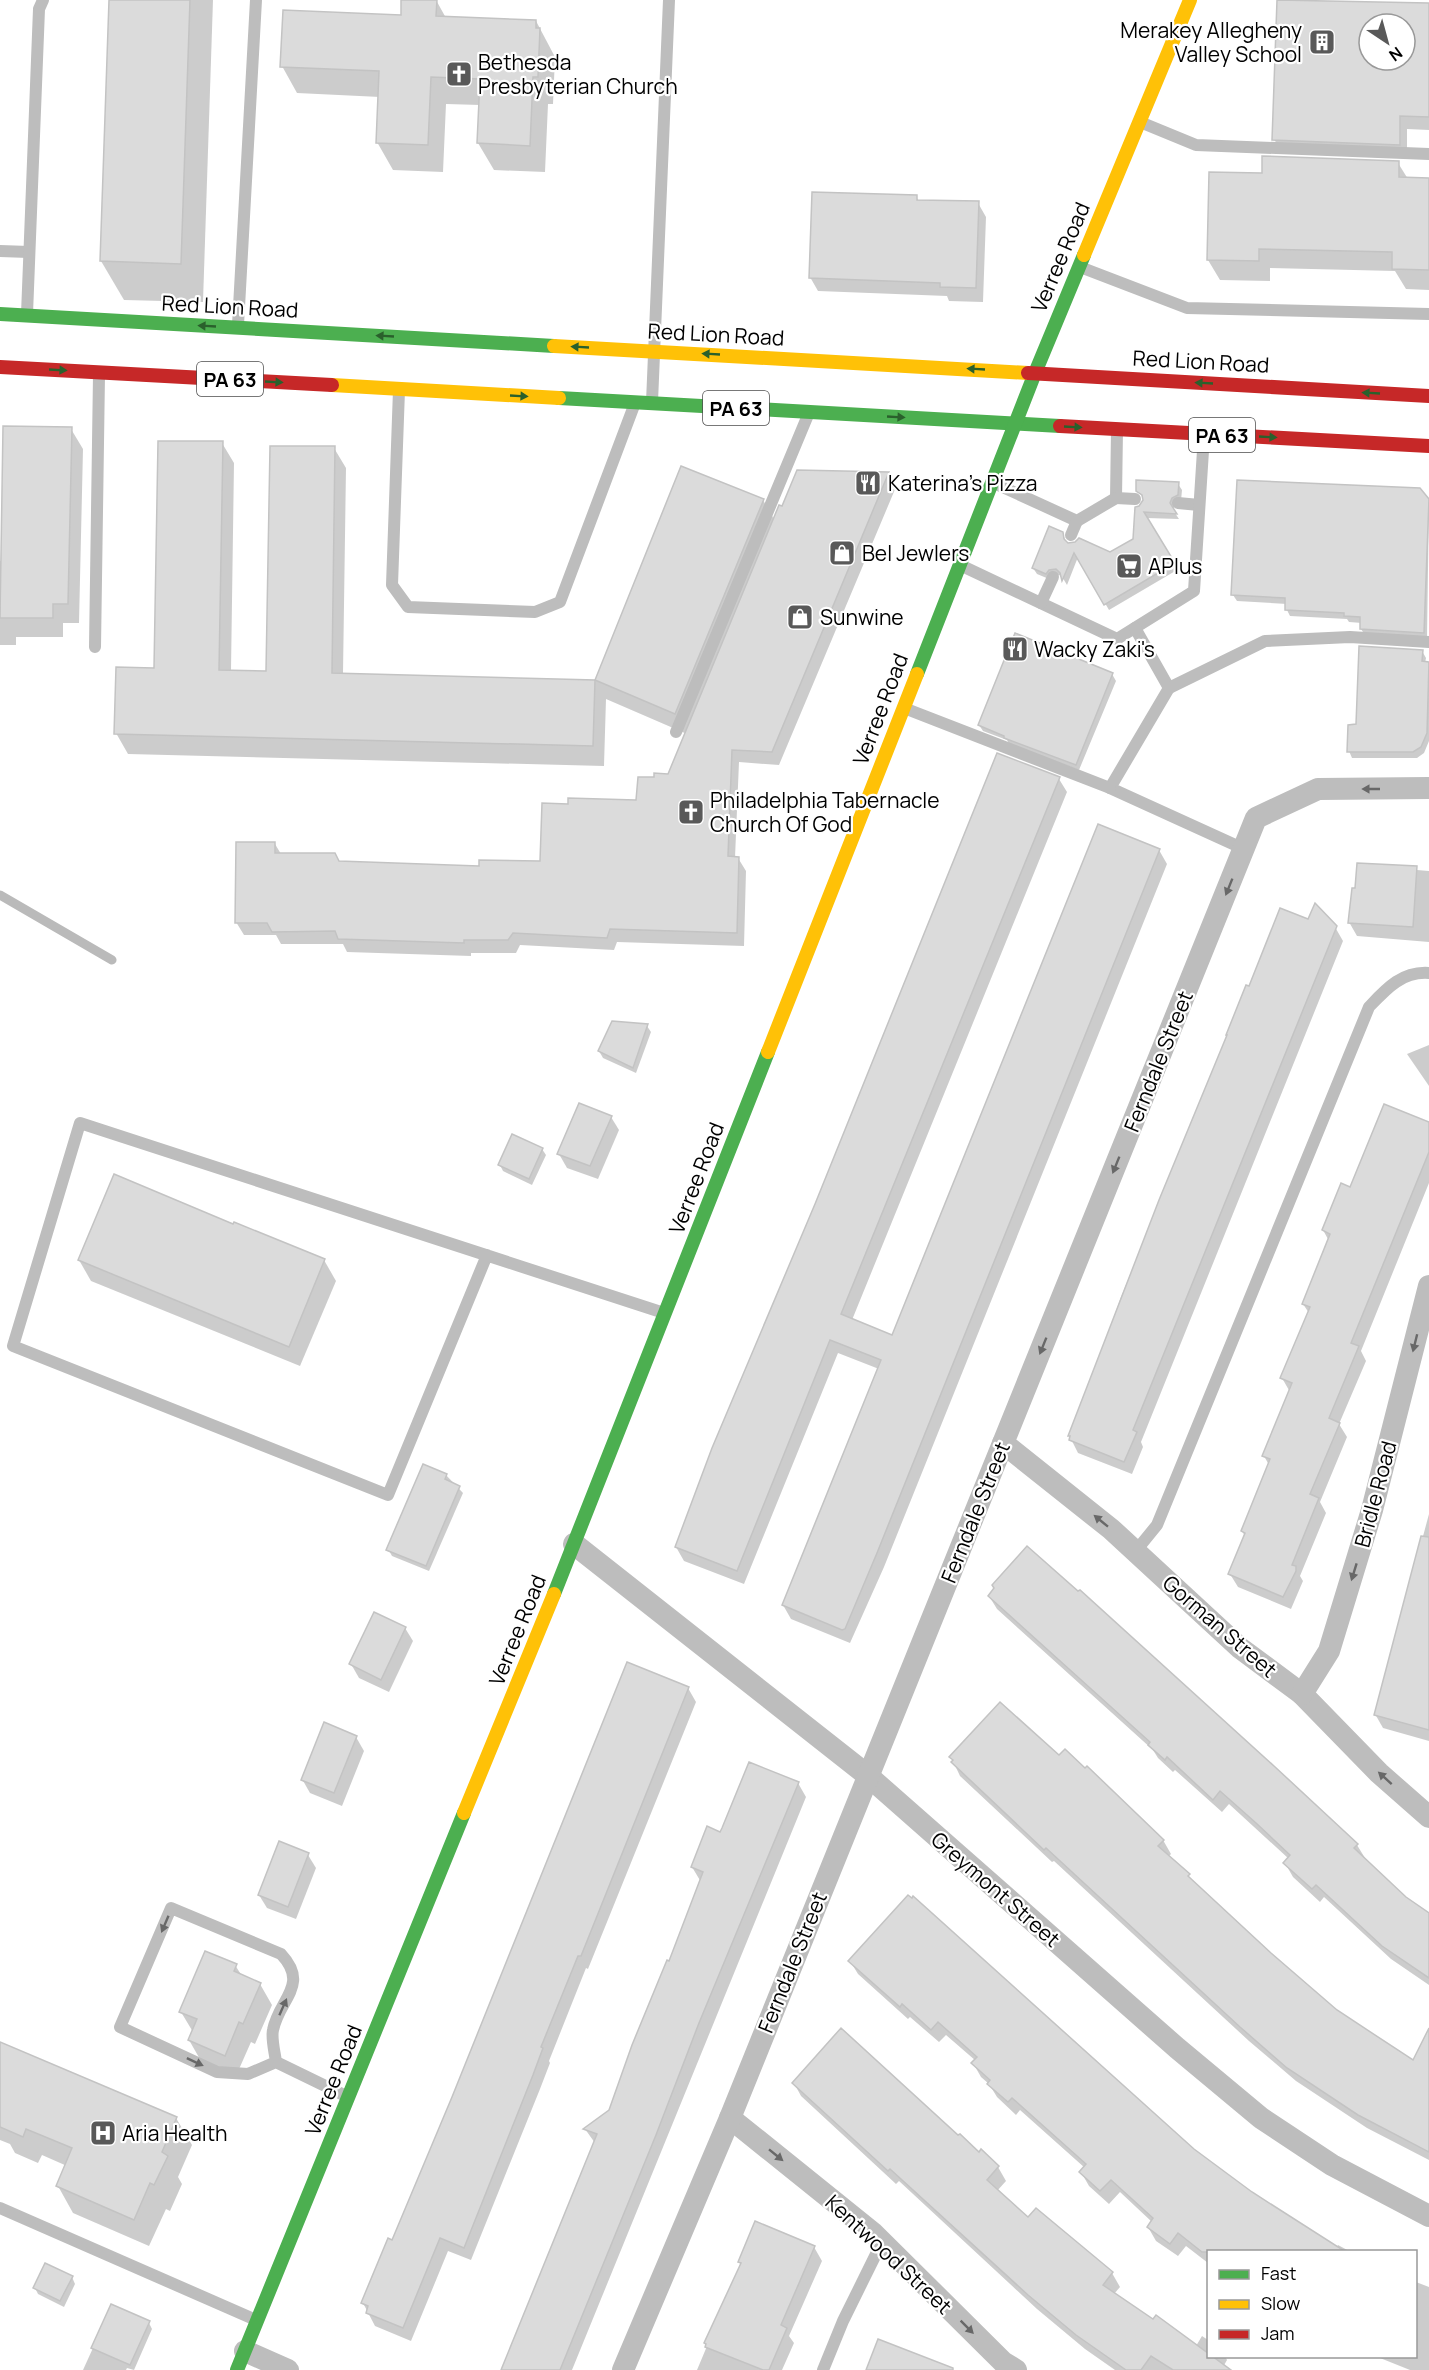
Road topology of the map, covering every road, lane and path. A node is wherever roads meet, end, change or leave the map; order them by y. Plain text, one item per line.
1 (43, 0) edge
2 (256, 0) edge
3 (669, 0) edge
4 (1190, 0) edge
5 (1139, 122) junction
6 (1429, 154) edge
7 (0, 251) edge
8 (29, 252) junction
9 (1079, 266) junction
10 (0, 314) edge
11 (1429, 314) edge
12 (27, 315) junction
13 (237, 328) junction
14 (654, 351) junction
15 (0, 367) edge
16 (103, 369) junction
17 (1035, 372) junction
18 (399, 389) junction
19 (1429, 396) edge
20 (636, 397) junction
21 (651, 403) junction
22 (809, 412) junction
23 (1014, 424) junction
24 (1117, 429) junction
25 (1204, 434) junction
26 (1429, 446) edge
27 (991, 482) junction
28 (1116, 498) junction
29 (1135, 499) dead end
30 (1178, 503) dead end
31 (1200, 505) junction
32 (1077, 521) junction
33 (1071, 535) dead end
34 (959, 565) junction
35 (1053, 576) dead end
36 (1041, 603) junction
37 (1135, 628) junction
38 (1429, 642) edge
39 (95, 647) dead end
40 (1169, 688) junction
41 (903, 708) junction
42 (676, 732) dead end
43 (1110, 788) junction
44 (1429, 788) edge
45 (1244, 849) junction
46 (1429, 973) edge
47 (487, 1255) junction
48 (1429, 1286) edge
49 (665, 1313) junction
50 (1004, 1443) junction
51 (574, 1544) junction
52 (1135, 1552) junction
53 (1302, 1694) junction
54 (867, 1775) junction
55 (1429, 1817) edge
56 (276, 2062) junction
57 (349, 2097) junction
58 (730, 2118) junction
59 (0, 2208) edge
60 (1429, 2216) edge
61 (882, 2242) junction
62 (257, 2321) junction
63 (241, 2360) edge
64 (1006, 2367) edge
65 (288, 2370) edge
66 (623, 2370) edge
67 (823, 2370) edge

1 - 8 lane
2 - 13 lane
3 - 14 lane
4 - 5 main road, Verree Road
5 - 6 lane
5 - 9 main road, Verree Road
7 - 8 lane
8 - 12 lane
9 - 11 lane
9 - 17 main road, Verree Road
10 - 12 main road, Red Lion Road
13 -> 12 main road, Red Lion Road
14 -> 13 main road, Red Lion Road
17 -> 14 main road, Red Lion Road
14 - 21 lane
15 -> 16 main road, PA 63
16 -> 18 main road, PA 63
16 - 39 lane
19 -> 17 main road, Red Lion Road
17 - 23 main road, Verree Road
18 -> 20 main road, PA 63
18 - 20 lane
20 - 21 main road, PA 63
21 - 22 main road, PA 63
22 -> 23 main road, PA 63
22 - 42 lane
23 -> 24 main road, PA 63
23 - 27 main road, Verree Road
24 - 25 main road, PA 63
24 - 28 lane
25 -> 26 main road, PA 63
25 - 31 lane
27 - 32 lane
27 - 34 main road, Verree Road
28 - 29 lane
28 - 32 lane
30 - 31 lane
31 - 37 lane
32 - 33 lane
34 - 36 lane
34 - 41 main road, Verree Road
35 - 36 lane
36 - 37 lane
37 - 40 lane
38 - 40 lane
40 - 43 lane
41 - 43 lane
41 - 49 main road, Verree Road
43 - 45 lane
44 -> 45 street, Ferndale Street
45 -> 50 street, Ferndale Street
46 - 52 lane
47 - 47 lane
47 - 49 lane
48 -> 53 street, Bridle Road
49 - 51 main road, Verree Road
52 -> 50 street, Gorman Street
50 - 54 street, Ferndale Street
51 - 54 street, Greymont Street
51 - 57 main road, Verree Road
52 - 53 street, Gorman Street
55 -> 53 street, Gorman Street
54 - 58 street, Ferndale Street
54 - 60 street, Greymont Street
56 -> 56 lane
56 - 57 lane
57 - 62 main road, Verree Road
58 -> 61 street, Kentwood Street
58 - 66 street, Ferndale Street
59 - 62 lane
61 -> 64 street, Kentwood Street
61 - 67 lane
62 - 63 main road, Verree Road
63 - 65 street

